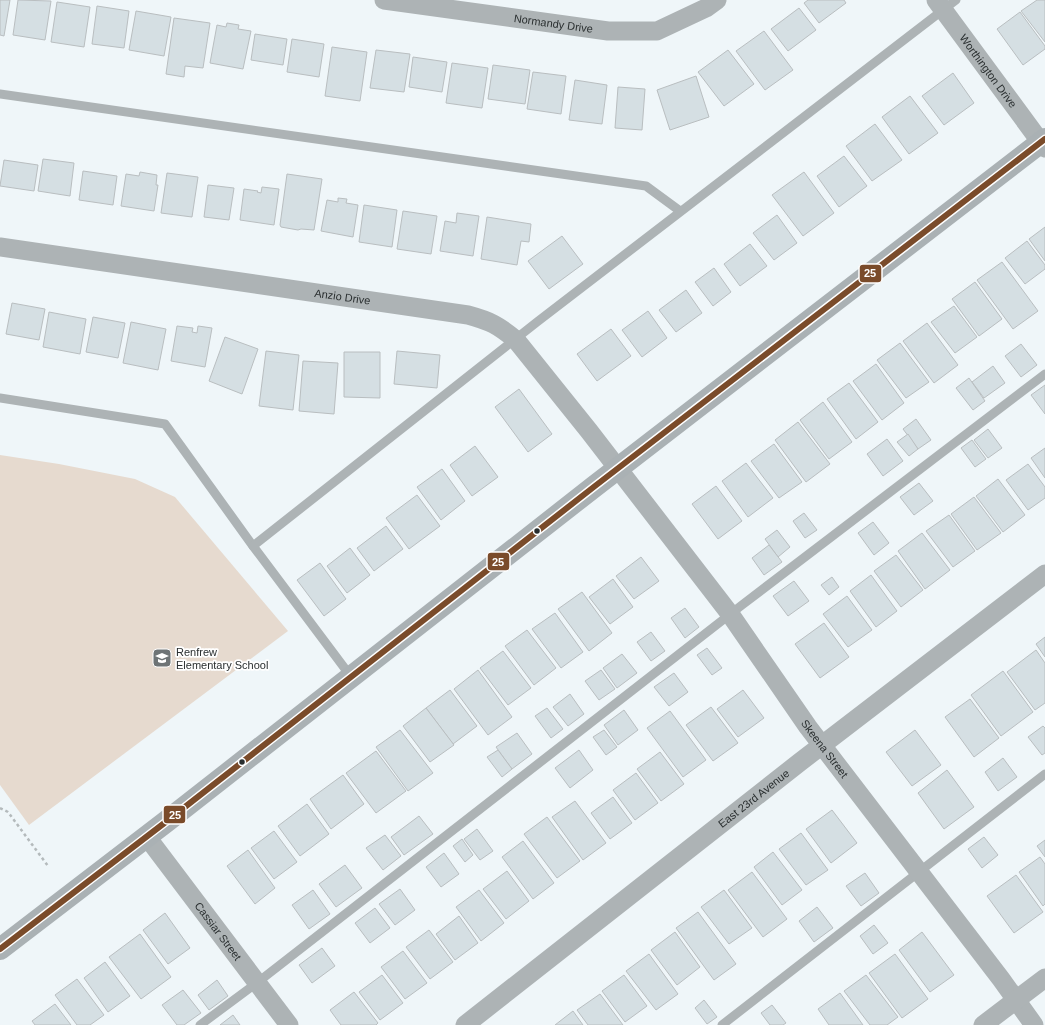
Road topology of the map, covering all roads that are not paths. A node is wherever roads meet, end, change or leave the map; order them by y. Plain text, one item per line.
1 (384, 0) edge
2 (717, 0) edge
3 (945, 3) edge
4 (0, 94) edge
5 (1044, 143) edge
6 (680, 211) junction
7 (0, 247) edge
8 (516, 340) junction
9 (1045, 374) edge
10 (0, 398) edge
11 (618, 470) junction
12 (253, 546) junction
13 (1045, 574) edge
14 (730, 614) junction
15 (352, 678) junction
16 (822, 745) junction
17 (1045, 774) edge
18 (147, 837) junction
19 (918, 872) junction
20 (0, 949) edge
21 (1045, 978) edge
22 (258, 982) junction
23 (1016, 1000) junction
24 (200, 1025) edge
25 (289, 1025) edge
26 (465, 1025) edge
27 (722, 1025) edge
28 (983, 1025) edge
29 (1034, 1025) edge

1 - 2 street, Normandy Drive
3 - 5 street, Worthington Drive
3 - 6 lane
4 - 6 lane
5 - 11 street
6 - 8 lane
7 - 8 street, Anzio Drive
8 - 11 street, Anzio Drive
8 - 12 lane
9 - 14 lane
10 - 12 lane
11 - 14 street, Skeena Street
11 - 15 street
12 - 15 lane
13 - 16 street, East 23rd Avenue
14 - 16 street, Skeena Street
14 - 22 lane
15 - 18 street
16 - 19 street, Skeena Street
16 - 26 street, East 23rd Avenue
17 - 19 lane
18 - 20 street
18 - 22 street, Cassiar Street
19 - 23 street, Skeena Street
19 - 27 lane
21 - 23 street
22 - 24 lane
22 - 25 street, Cassiar Street
23 - 28 street
23 - 29 street, Skeena Street

